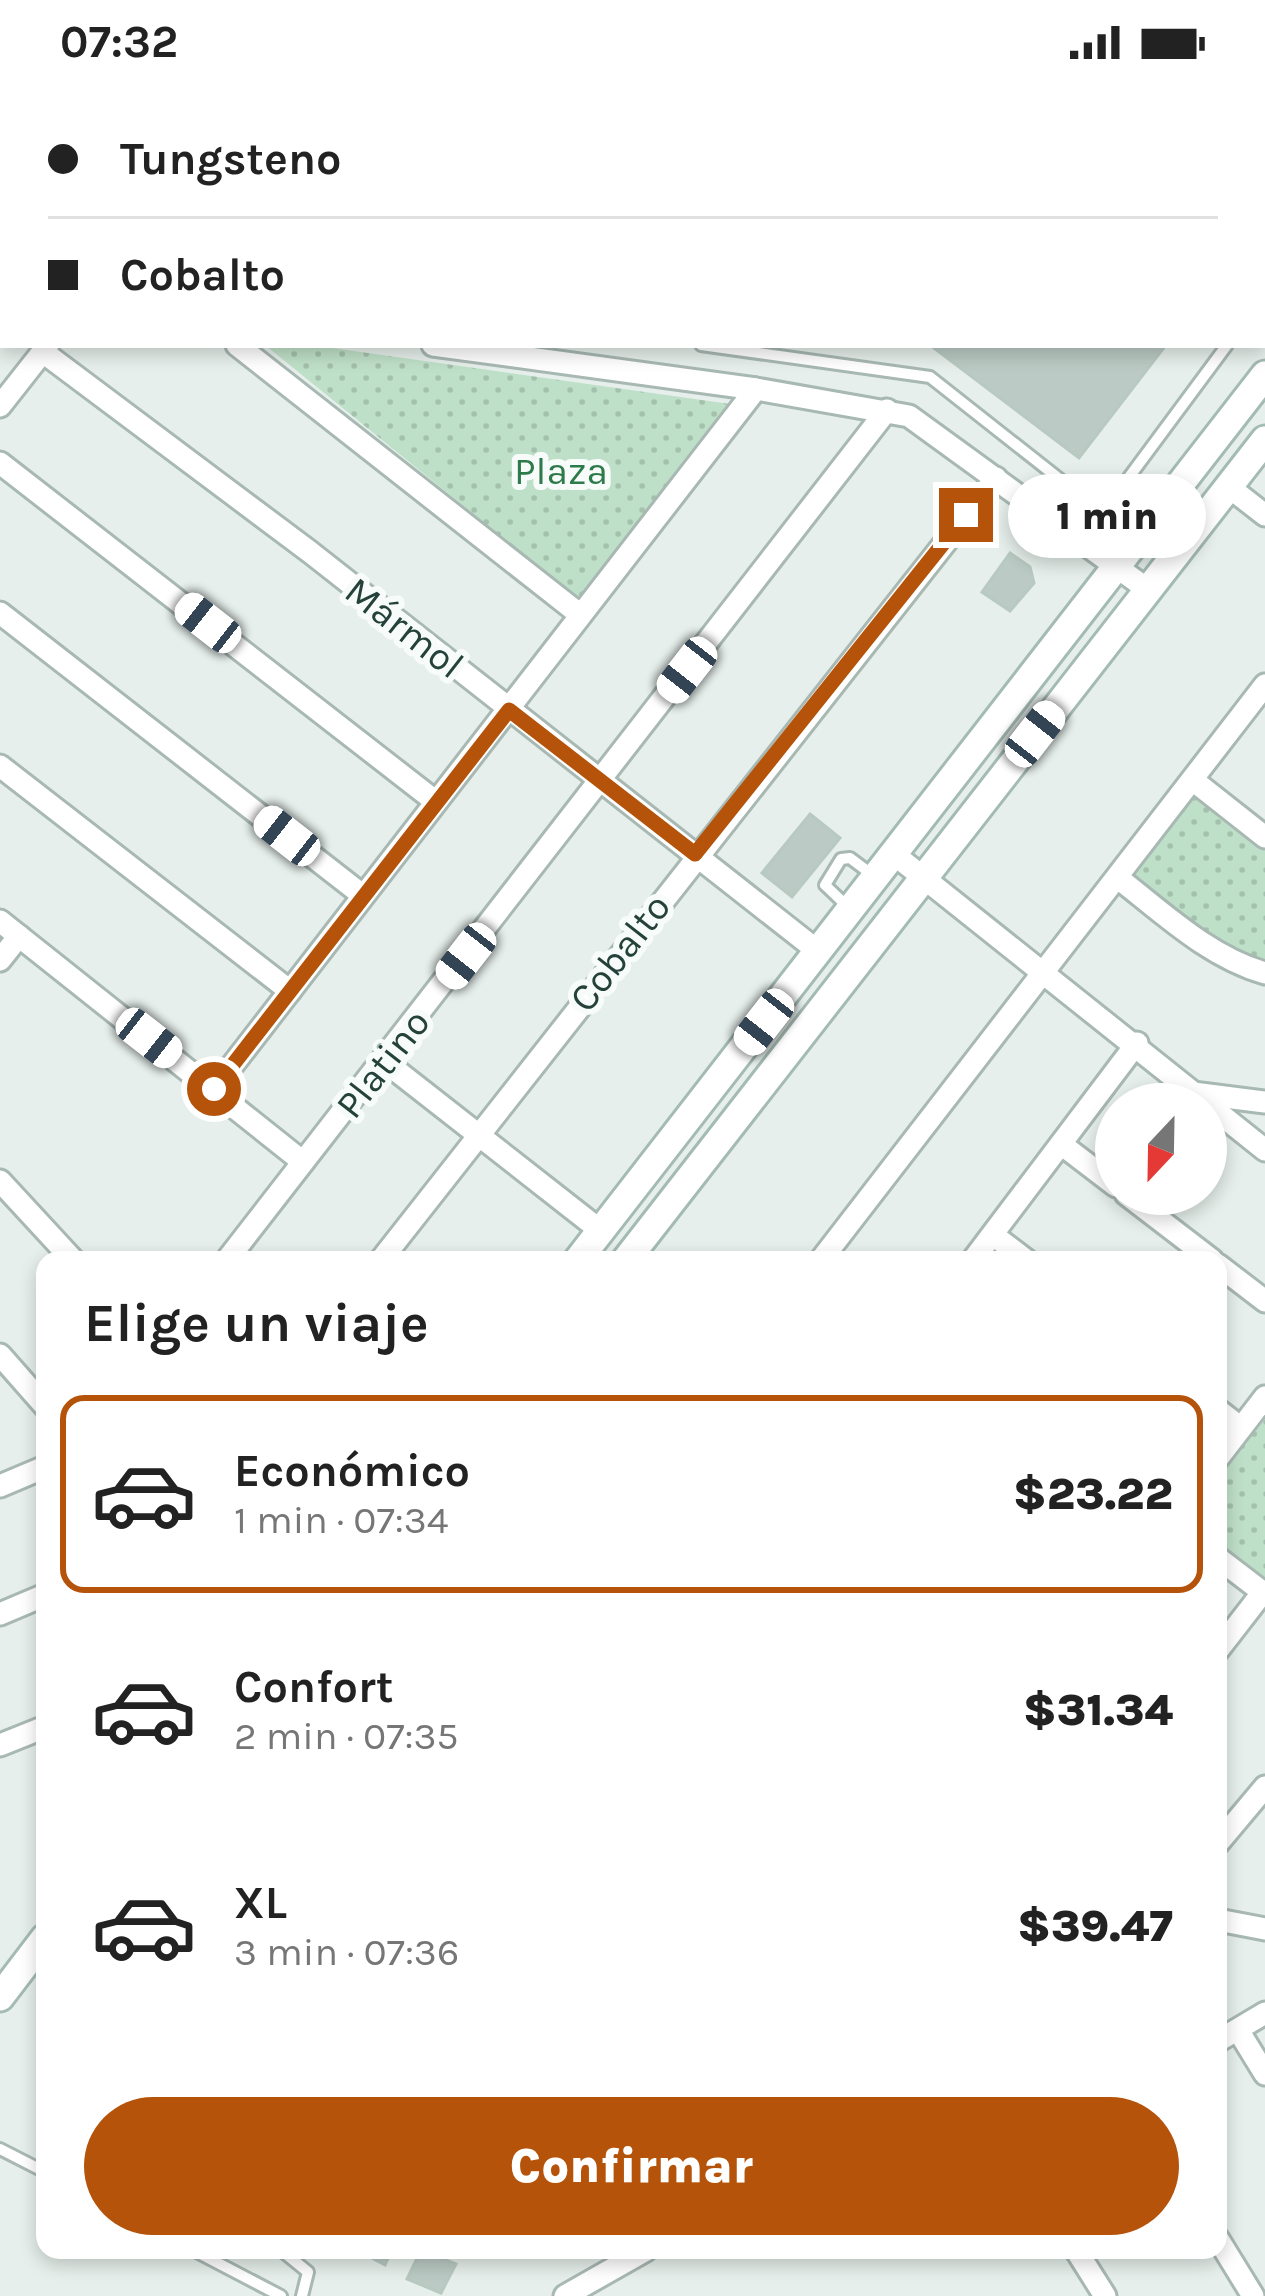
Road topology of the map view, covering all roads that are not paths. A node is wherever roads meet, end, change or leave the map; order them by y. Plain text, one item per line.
1 (241, 348) edge
2 (456, 348) edge
3 (724, 348) edge
4 (836, 348) edge
5 (1225, 348) edge
6 (45, 349) edge
7 (834, 362) junction
8 (1265, 375) edge
9 (756, 389) junction
10 (0, 406) edge
11 (887, 410) junction
12 (1265, 440) edge
13 (0, 463) edge
14 (996, 478) junction
15 (1229, 487) junction
16 (1265, 514) edge
17 (1116, 564) junction
18 (1147, 589) junction
19 (0, 613) edge
20 (578, 614) junction
21 (1265, 685) edge
22 (509, 710) junction
23 (0, 766) edge
24 (602, 780) junction
25 (1193, 781) junction
26 (435, 801) junction
27 (1265, 837) edge
28 (695, 854) junction
29 (895, 855) junction
30 (876, 878) junction
31 (1118, 878) junction
32 (922, 879) junction
33 (361, 894) junction
34 (852, 910) junction
35 (0, 921) edge
36 (19, 936) junction
37 (819, 952) junction
38 (0, 960) edge
39 (1045, 970) junction
40 (1265, 974) edge
41 (290, 991) junction
42 (1137, 1043) junction
43 (384, 1061) junction
44 (1181, 1083) edge
45 (214, 1089) junction
46 (1227, 1097) edge
47 (1265, 1102) edge
48 (1227, 1120) edge
49 (478, 1136) junction
50 (1061, 1144) junction
51 (1265, 1150) edge
52 (303, 1162) junction
53 (1095, 1170) edge
54 (0, 1181) edge
55 (1153, 1215) edge
56 (601, 1231) junction
57 (993, 1235) junction
58 (65, 1251) edge
59 (234, 1251) edge
60 (388, 1251) edge
61 (585, 1251) edge
62 (635, 1251) edge
63 (827, 1251) edge
64 (981, 1251) edge
65 (1014, 1251) edge
66 (1201, 1251) edge
67 (1227, 1271) edge
68 (1265, 1301) edge
69 (0, 1355) edge
70 (36, 1396) edge
71 (1265, 1397) edge
72 (1227, 1417) edge
73 (1241, 1428) junction
74 (1227, 1446) edge
75 (36, 1471) edge
76 (0, 1486) edge
77 (1227, 1565) edge
78 (1264, 1593) edge
79 (36, 1599) edge
80 (0, 1614) edge
81 (1227, 1639) edge
82 (36, 1731) edge
83 (0, 1745) edge
84 (1265, 1787) edge
85 (1227, 1832) edge
86 (1227, 1922) edge
87 (1265, 1929) edge
88 (36, 1950) edge
89 (0, 1997) edge
90 (1265, 2013) edge
91 (1228, 2036) edge
92 (1265, 2074) edge
93 (0, 2150) edge
94 (36, 2168) edge
95 (1227, 2254) edge
96 (211, 2259) edge
97 (292, 2259) edge
98 (630, 2259) edge
99 (1082, 2259) edge
100 (281, 2296) edge
101 (302, 2296) edge
102 (565, 2296) edge
103 (1105, 2296) edge
104 (1253, 2296) edge

1 - 20 street
2 - 9 street
3 - 7 lane
4 - 7 lane
5 - 7 lane
6 - 10 street
6 - 22 street, Mármol
8 - 17 street
9 - 11 street
9 - 20 street
11 - 14 street
11 - 24 street, Platino
12 - 15 street
13 - 26 street
14 - 17 street
14 - 28 street, Cobalto
15 - 16 street
15 - 18 street
17 - 18 street
17 - 29 street
18 - 32 street
19 - 33 street
20 - 22 street
21 - 25 street
22 - 24 street, Mármol
22 - 26 street
23 - 41 street
24 - 28 street, Mármol
24 - 43 street, Platino
25 - 27 street
25 - 31 street
26 - 33 street
28 - 37 street, Mármol
28 - 49 street, Cobalto
29 - 30 street
29 - 32 street
30 - 34 street
30 - 34 lane
31 - 39 street
31 - 40 street
32 - 39 street
32 - 62 street
33 - 41 street
34 - 37 street
35 - 36 street
36 - 38 street
36 - 45 street
37 - 56 street
39 - 42 street
39 - 63 street
41 - 45 street
42 - 44 street
42 - 50 street
43 - 49 street
43 - 52 street, Platino
45 - 52 street
46 - 47 street
48 - 51 street
49 - 56 street
49 - 60 street, Cobalto
50 - 53 street
50 - 57 street
52 - 59 street, Platino
54 - 58 street
55 - 66 street
56 - 61 street
57 - 64 street
57 - 65 street
67 - 68 street
69 - 70 street
71 - 73 street
72 - 73 street
73 - 74 street
75 - 76 street
77 - 78 street
78 - 81 street
79 - 80 street
82 - 83 street
84 - 85 street
86 - 87 street
88 - 89 street
90 - 91 street
91 - 92 street
93 - 94 lane
95 - 104 street
96 - 100 lane
97 - 101 lane
98 - 102 street
99 - 103 street

